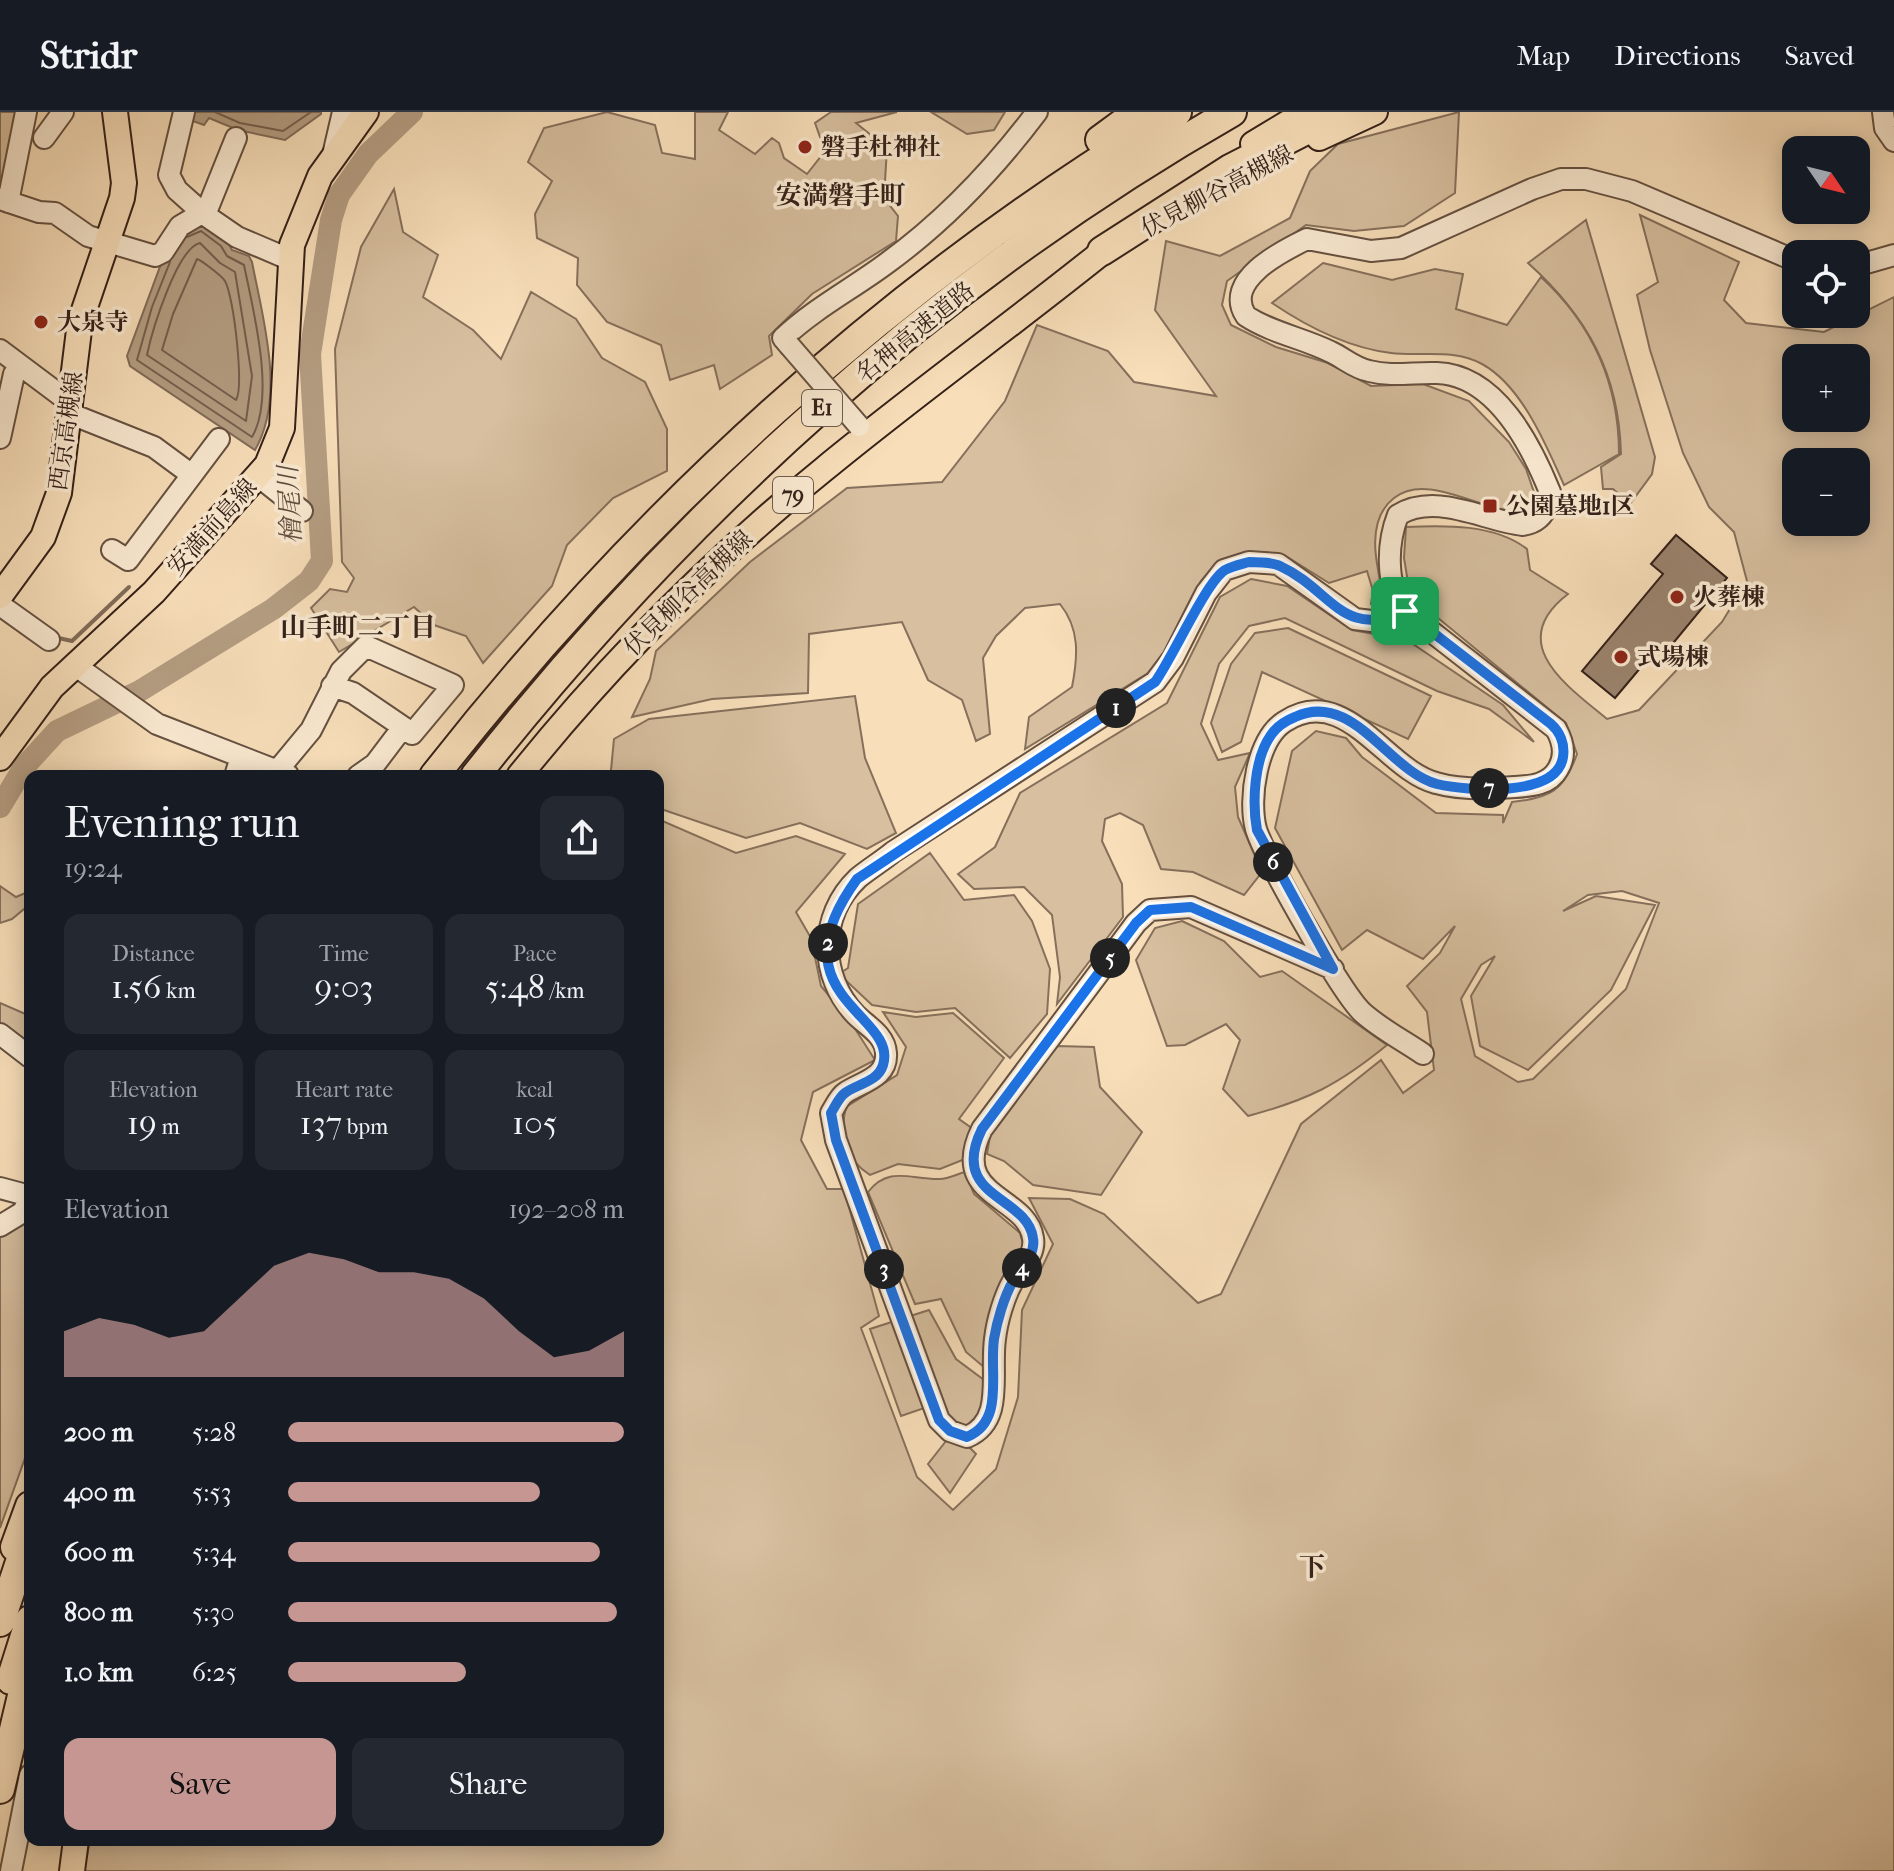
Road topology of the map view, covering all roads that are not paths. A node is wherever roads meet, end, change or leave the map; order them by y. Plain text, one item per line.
1 (26, 112) edge
2 (63, 112) edge
3 (115, 112) edge
4 (184, 112) edge
5 (343, 112) edge
6 (366, 112) edge
7 (1037, 112) edge
8 (1138, 112) edge
9 (1177, 112) edge
10 (1232, 112) edge
11 (1306, 112) edge
12 (1341, 112) edge
13 (1375, 112) edge
14 (1883, 112) edge
15 (44, 138) dead end
16 (236, 138) dead end
17 (1894, 141) edge
18 (333, 156) junction
19 (4, 200) edge
20 (204, 214) junction
21 (107, 245) junction
22 (1102, 251) junction
23 (1782, 255) edge
24 (1894, 255) edge
25 (291, 260) junction
26 (1870, 262) edge
27 (0, 350) edge
28 (12, 370) edge
29 (72, 409) junction
30 (863, 431) junction
31 (0, 438) edge
32 (219, 439) dead end
33 (192, 475) junction
34 (258, 476) junction
35 (302, 511) dead end
36 (112, 550) dead end
37 (0, 596) edge
38 (0, 605) edge
39 (1405, 611) junction
40 (49, 640) dead end
41 (76, 666) junction
42 (332, 686) junction
43 (403, 727) junction
44 (0, 758) edge
45 (238, 766) edge
46 (264, 770) edge
47 (286, 770) edge
48 (366, 770) edge
49 (436, 770) edge
50 (437, 770) edge
51 (480, 770) edge
52 (524, 770) edge
53 (1308, 927) junction
54 (1283, 947) junction
55 (1333, 969) junction
56 (0, 1034) edge
57 (24, 1052) edge
58 (1423, 1054) dead end
59 (0, 1188) edge
60 (24, 1194) edge
61 (24, 1210) edge
62 (0, 1226) edge
63 (24, 1523) edge
64 (24, 1550) edge
65 (0, 1589) edge
66 (0, 1622) edge
67 (24, 1640) edge
68 (24, 1687) edge
69 (0, 1721) edge
70 (0, 1789) edge
71 (24, 1805) edge
72 (75, 1846) edge
73 (11, 1871) edge
74 (72, 1871) edge

1 - 19 street
2 - 15 street
3 - 21 main road, 西京高槻線
4 - 20 street
5 - 18 street
6 - 18 main road, 安満前島線
7 - 30 street, bridge
8 - 49 highway
9 - 50 highway, 名神高速道路 / E1
10 - 51 highway, 名神高速道路 / E1
11 - 22 main road, 伏見柳谷高槻線 / 79
12 - 22 highway
13 - 22 main road, 伏見柳谷高槻線 / 79
14 - 17 street
16 - 20 street
18 - 25 main road, 安満前島線
19 - 21 street
20 - 21 street
20 - 25 street
21 - 29 main road, 西京高槻線
22 - 30 main road, 伏見柳谷高槻線 / 79
23 - 39 street
24 - 26 street
25 - 34 main road, 安満前島線
27 - 28 street
28 - 29 street
28 - 31 street
29 - 33 street
29 - 37 main road, 西京高槻線
30 - 52 main road, 伏見柳谷高槻線 / 79
32 - 33 street
33 - 36 street
34 - 35 street
34 - 41 main road, 安満前島線
38 - 40 street
39 - 53 street
39 - 54 street
41 - 44 main road, 安満前島線
41 - 45 street
42 - 43 street
42 - 43 street
42 - 47 street
43 - 48 street
45 - 46 street
53 - 54 street
53 - 55 street
54 - 55 street
55 - 58 street
56 - 57 street
59 - 60 street
61 - 62 street
63 - 65 highway
64 - 66 highway
67 - 69 highway
68 - 70 highway
71 - 73 street
72 - 74 main road

